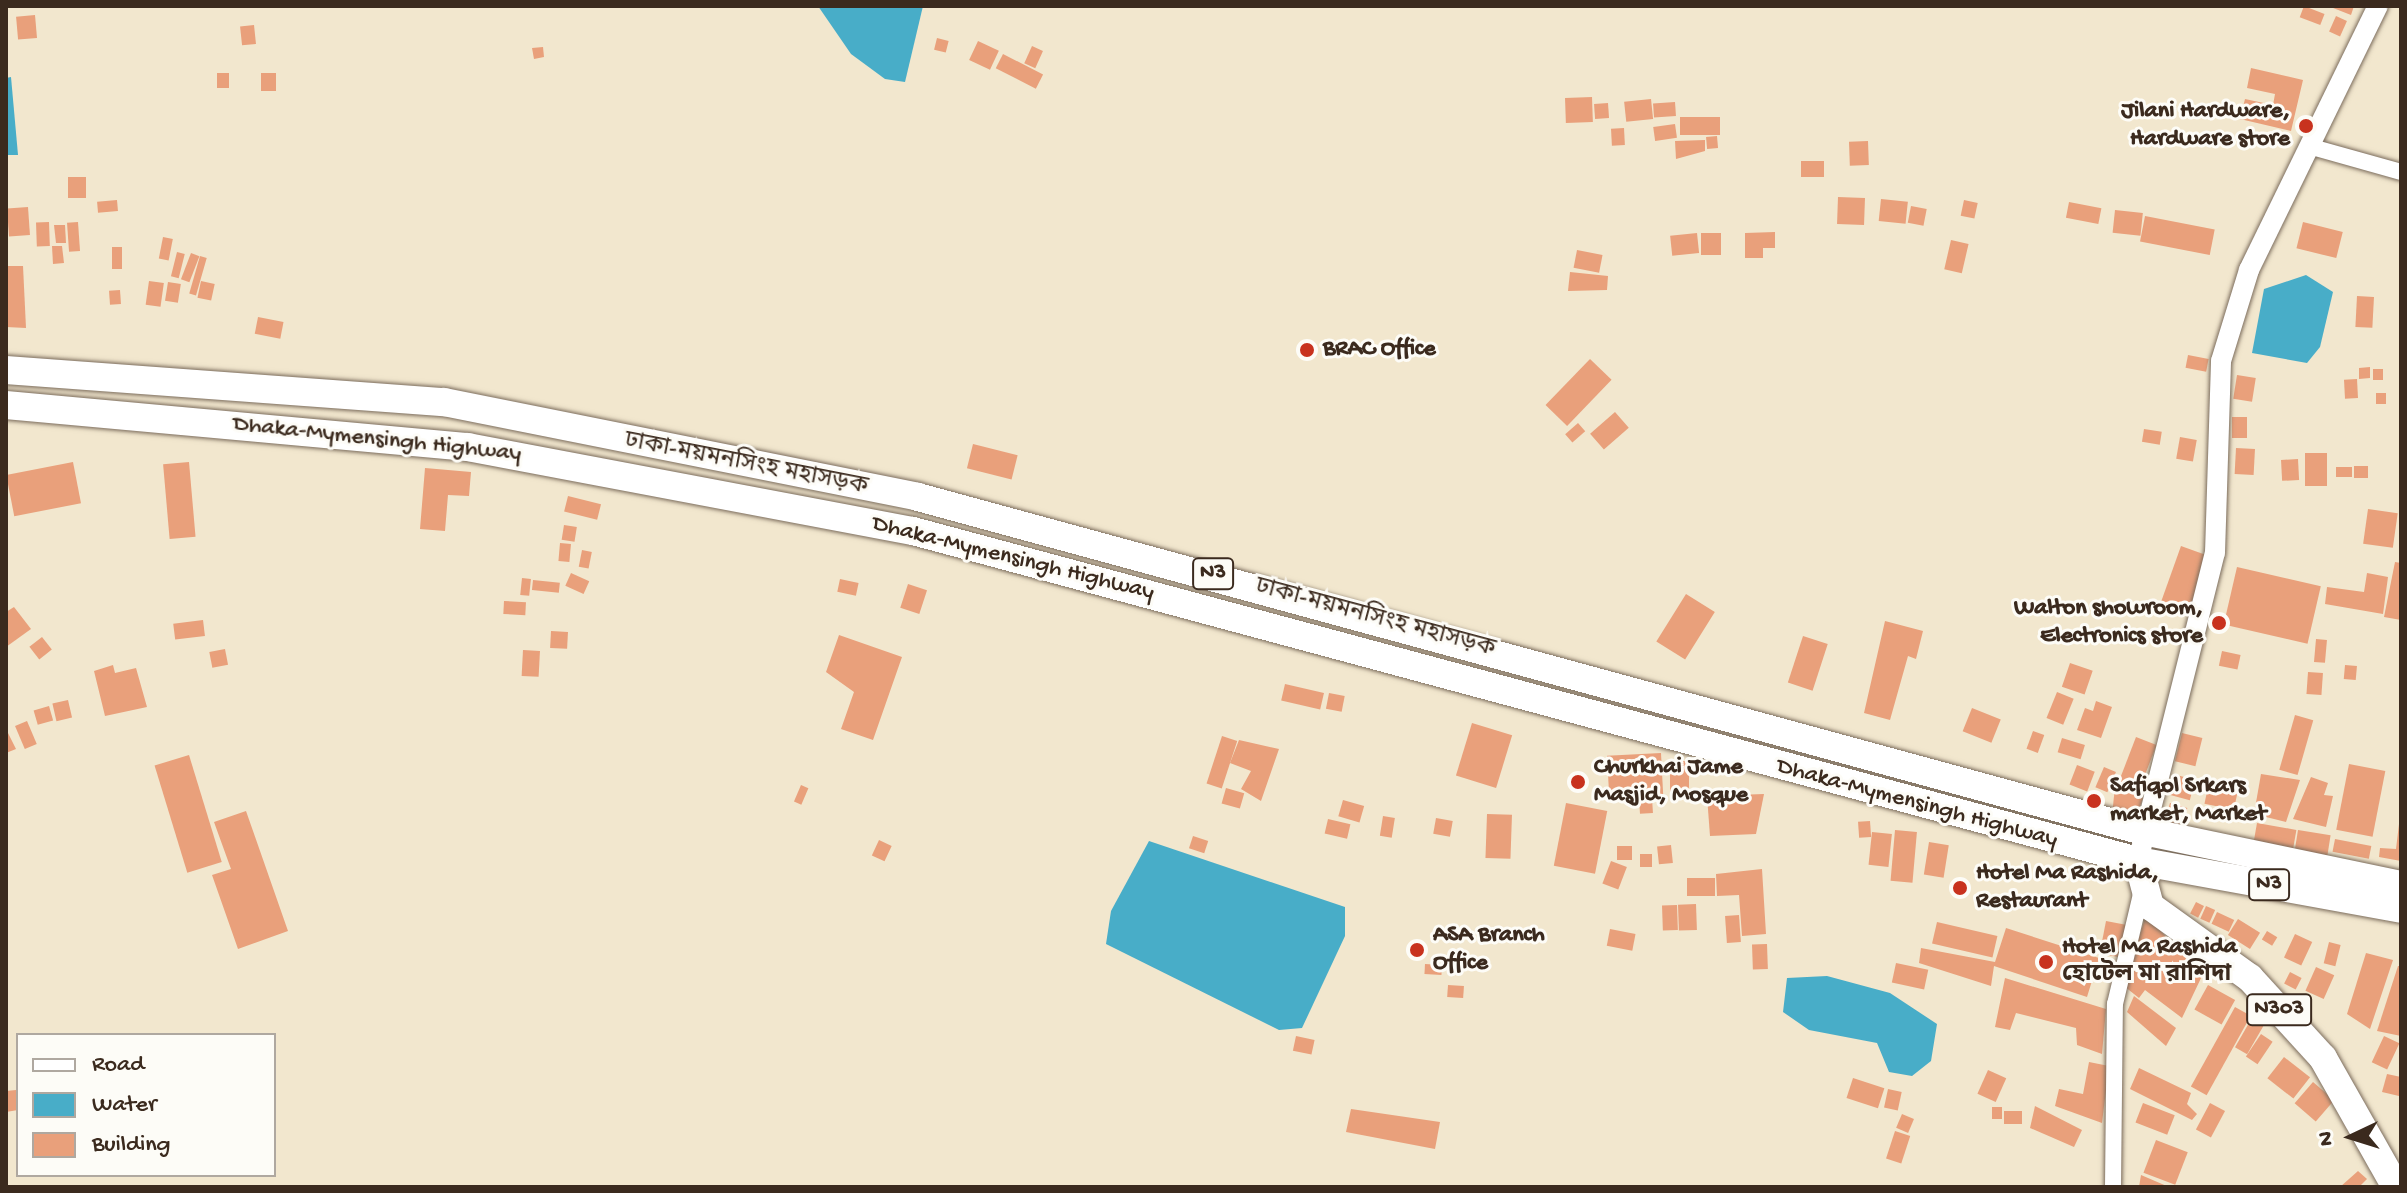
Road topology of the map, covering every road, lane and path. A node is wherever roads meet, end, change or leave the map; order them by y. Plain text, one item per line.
1 (2378, 6) edge
2 (2312, 147) junction
3 (2401, 172) edge
4 (6, 370) edge
5 (6, 405) edge
6 (2143, 831) junction
7 (2138, 861) junction
8 (2401, 885) edge
9 (2141, 894) junction
10 (2401, 909) edge
11 (2113, 1187) edge
12 (2396, 1187) edge

1 - 2 street
2 - 3 street
2 - 6 street
4 - 6 highway, ঢাকা-ময়মনসিংহ মহাসড়ক / N3
5 - 7 highway, Dhaka-Mymensingh Highway / N3
6 - 7 street
6 - 8 highway, ঢাকা-ময়মনসিংহ মহাসড়ক / N3
7 - 9 highway
7 - 10 highway, N3
9 - 11 street
9 - 12 highway, N303

